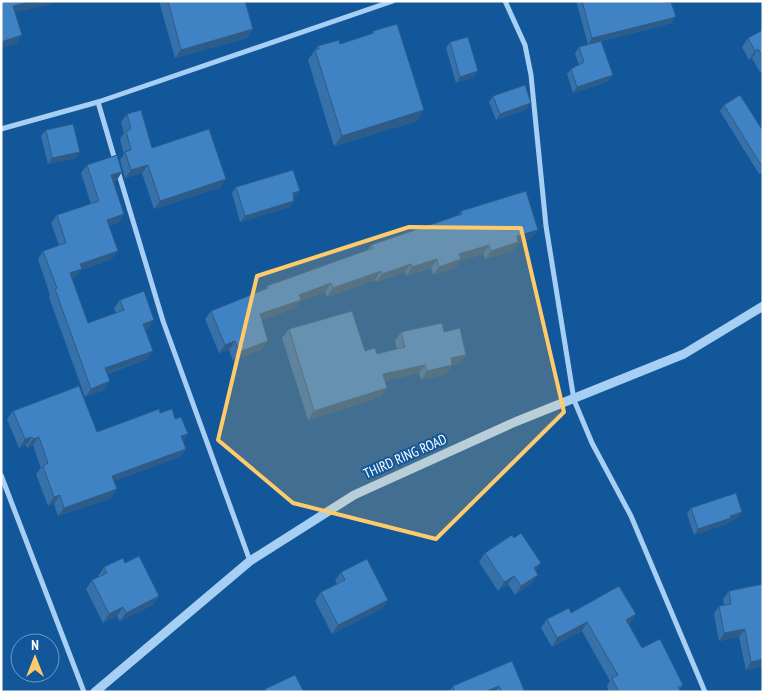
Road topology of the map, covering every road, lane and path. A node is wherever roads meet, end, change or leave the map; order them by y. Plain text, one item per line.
1 (392, 1) edge
2 (505, 1) edge
3 (98, 102) junction
4 (1, 129) edge
5 (763, 306) edge
6 (574, 400) junction
7 (1, 475) edge
8 (250, 561) junction
9 (84, 692) edge
10 (95, 692) edge
11 (705, 692) edge

1 - 3 street
2 - 6 street
3 - 4 street
3 - 8 street
5 - 6 street, THIRD RING ROAD
6 - 8 street, THIRD RING ROAD
6 - 11 street
7 - 9 street
8 - 10 street, THIRD RING ROAD

